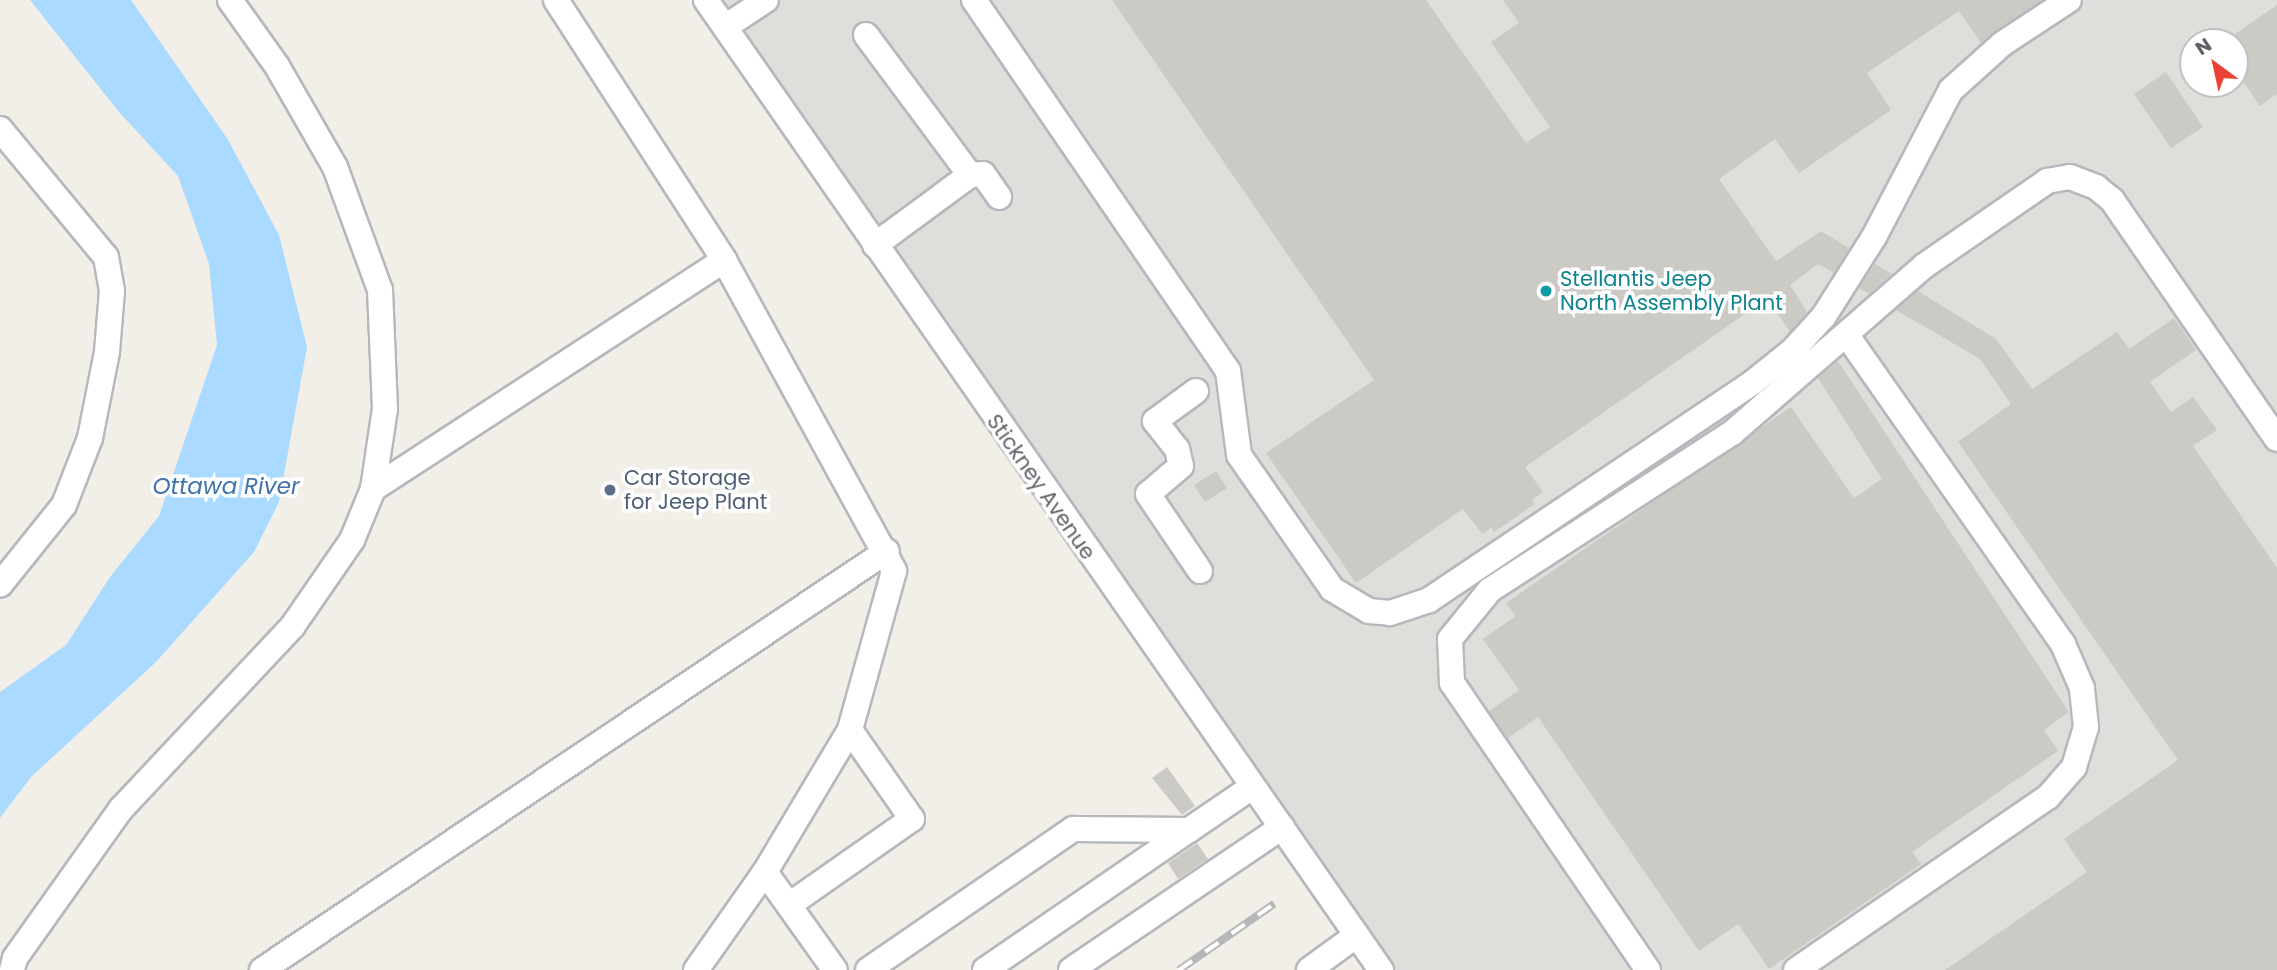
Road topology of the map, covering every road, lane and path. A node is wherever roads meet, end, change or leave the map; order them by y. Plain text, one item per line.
1 (230, 0) edge
2 (556, 0) edge
3 (706, 0) edge
4 (765, 0) edge
5 (974, 0) edge
6 (2068, 0) edge
7 (725, 27) junction
8 (866, 35) dead end
9 (0, 129) edge
10 (970, 175) junction
11 (999, 197) dead end
12 (875, 245) junction
13 (724, 260) junction
14 (1847, 335) junction
15 (1196, 391) dead end
16 (2277, 439) edge
17 (373, 489) junction
18 (887, 551) junction
19 (1200, 571) dead end
20 (0, 585) edge
21 (850, 730) junction
22 (1252, 787) junction
23 (1282, 827) junction
24 (1189, 830) junction
25 (765, 872) junction
26 (789, 905) junction
27 (1357, 935) junction
28 (12, 970) edge
29 (262, 970) edge
30 (696, 970) edge
31 (835, 970) edge
32 (867, 970) edge
33 (985, 970) edge
34 (1071, 970) edge
35 (1309, 970) edge
36 (1381, 970) edge
37 (1648, 970) edge
38 (1797, 970) edge

1 - 17 street
2 - 13 street
3 - 7 street, Stickney Avenue
4 - 7 street
5 - 6 street
7 - 12 street, Stickney Avenue
8 - 10 street
9 - 20 street
10 - 11 street
10 - 12 street
12 - 22 street, Stickney Avenue
13 - 17 street
13 - 18 street
14 - 16 street
14 - 37 street
14 - 38 street
15 - 19 street
17 - 28 street
18 - 21 street
18 - 29 street
21 - 25 street
21 - 26 street
22 - 23 street, Stickney Avenue
22 - 24 street
23 - 27 street, Stickney Avenue
23 - 34 street
24 - 32 street
24 - 33 street
25 - 26 street
25 - 30 street
26 - 31 street
27 - 35 street
27 - 36 street, Stickney Avenue

